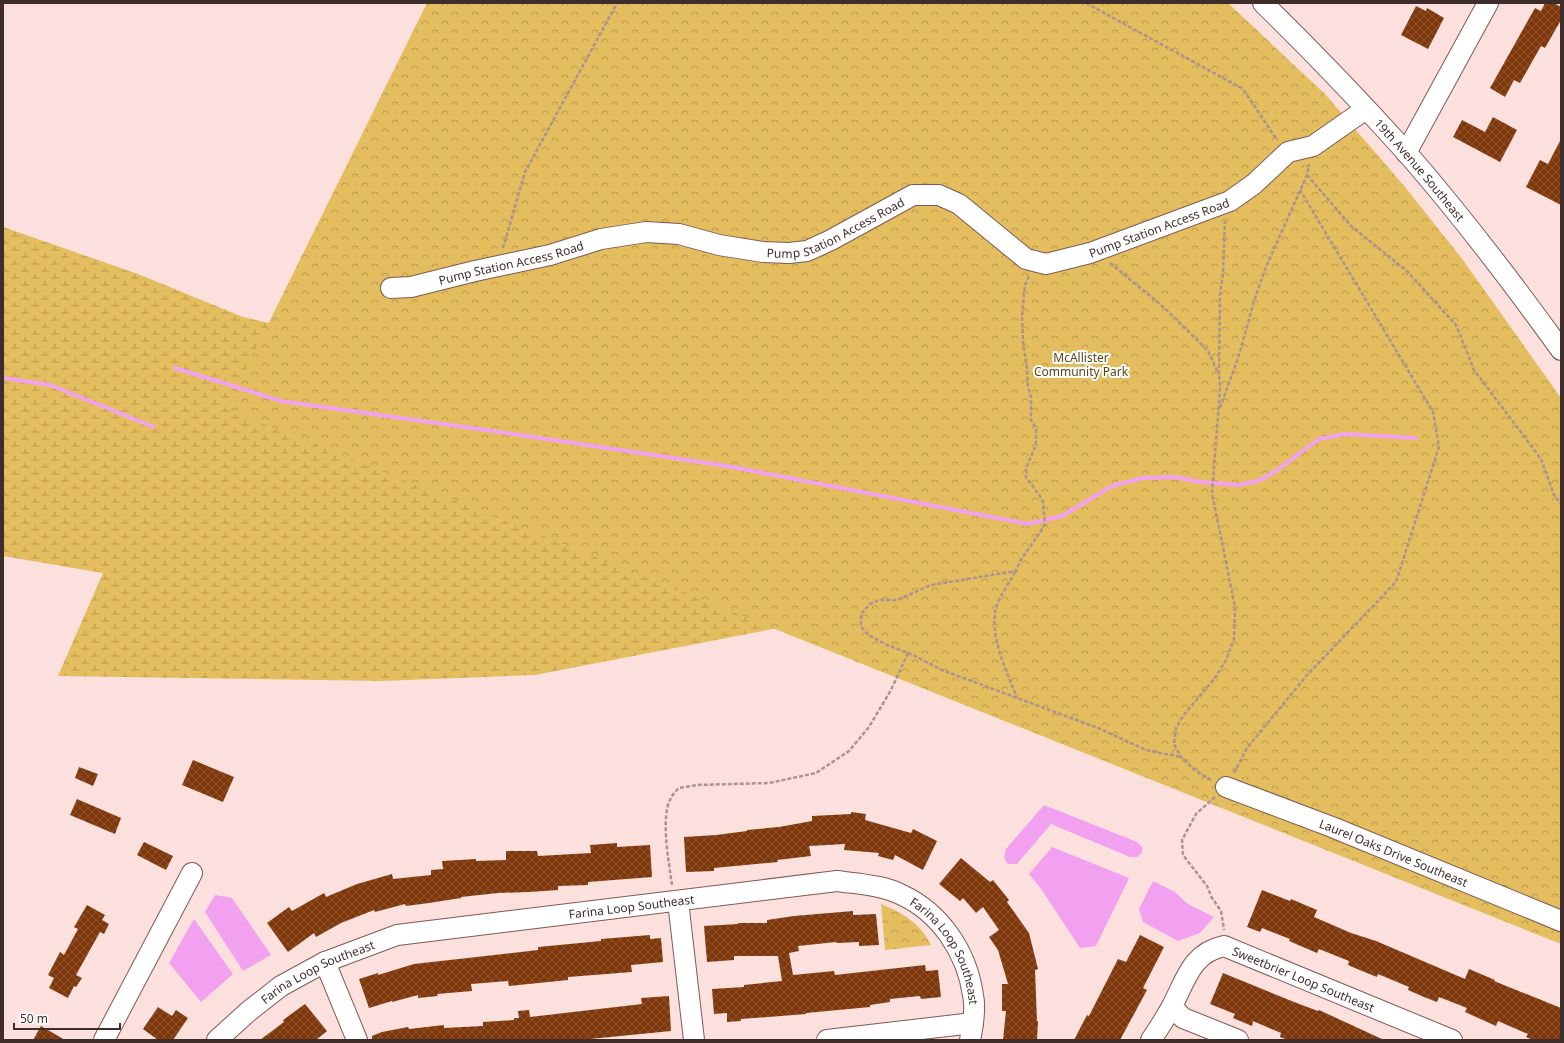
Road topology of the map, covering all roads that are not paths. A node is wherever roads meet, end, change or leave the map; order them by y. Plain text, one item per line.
1 (1263, 3) edge
2 (1488, 3) edge
3 (1366, 109) junction
4 (1406, 153) junction
5 (391, 288) dead end
6 (1561, 350) edge
7 (1226, 787) road end
8 (192, 873) dead end
9 (678, 901) junction
10 (1561, 921) edge
11 (325, 962) junction
12 (1172, 1007) junction
13 (971, 1032) edge
14 (1426, 1035) edge
15 (104, 1040) edge
16 (217, 1040) edge
17 (357, 1040) edge
18 (694, 1040) edge
19 (827, 1040) edge
20 (1151, 1040) edge
21 (1238, 1040) edge
22 (1452, 1040) edge

1 - 3 street, 19th Avenue Southeast
2 - 4 street
3 - 4 street, 19th Avenue Southeast
3 - 5 street, Pump Station Access Road
4 - 6 street, 19th Avenue Southeast
7 - 10 street, Laurel Oaks Drive Southeast
8 - 15 street
9 - 11 street, Farina Loop Southeast
9 - 13 street, Farina Loop Southeast
9 - 18 street
11 - 16 street, Farina Loop Southeast
11 - 17 street
12 - 14 street, Sweetbrier Loop Southeast
12 - 20 street, Sweetbrier Loop Southeast
12 - 21 street
13 - 19 street
14 - 22 street, Sweetbrier Loop Southeast

